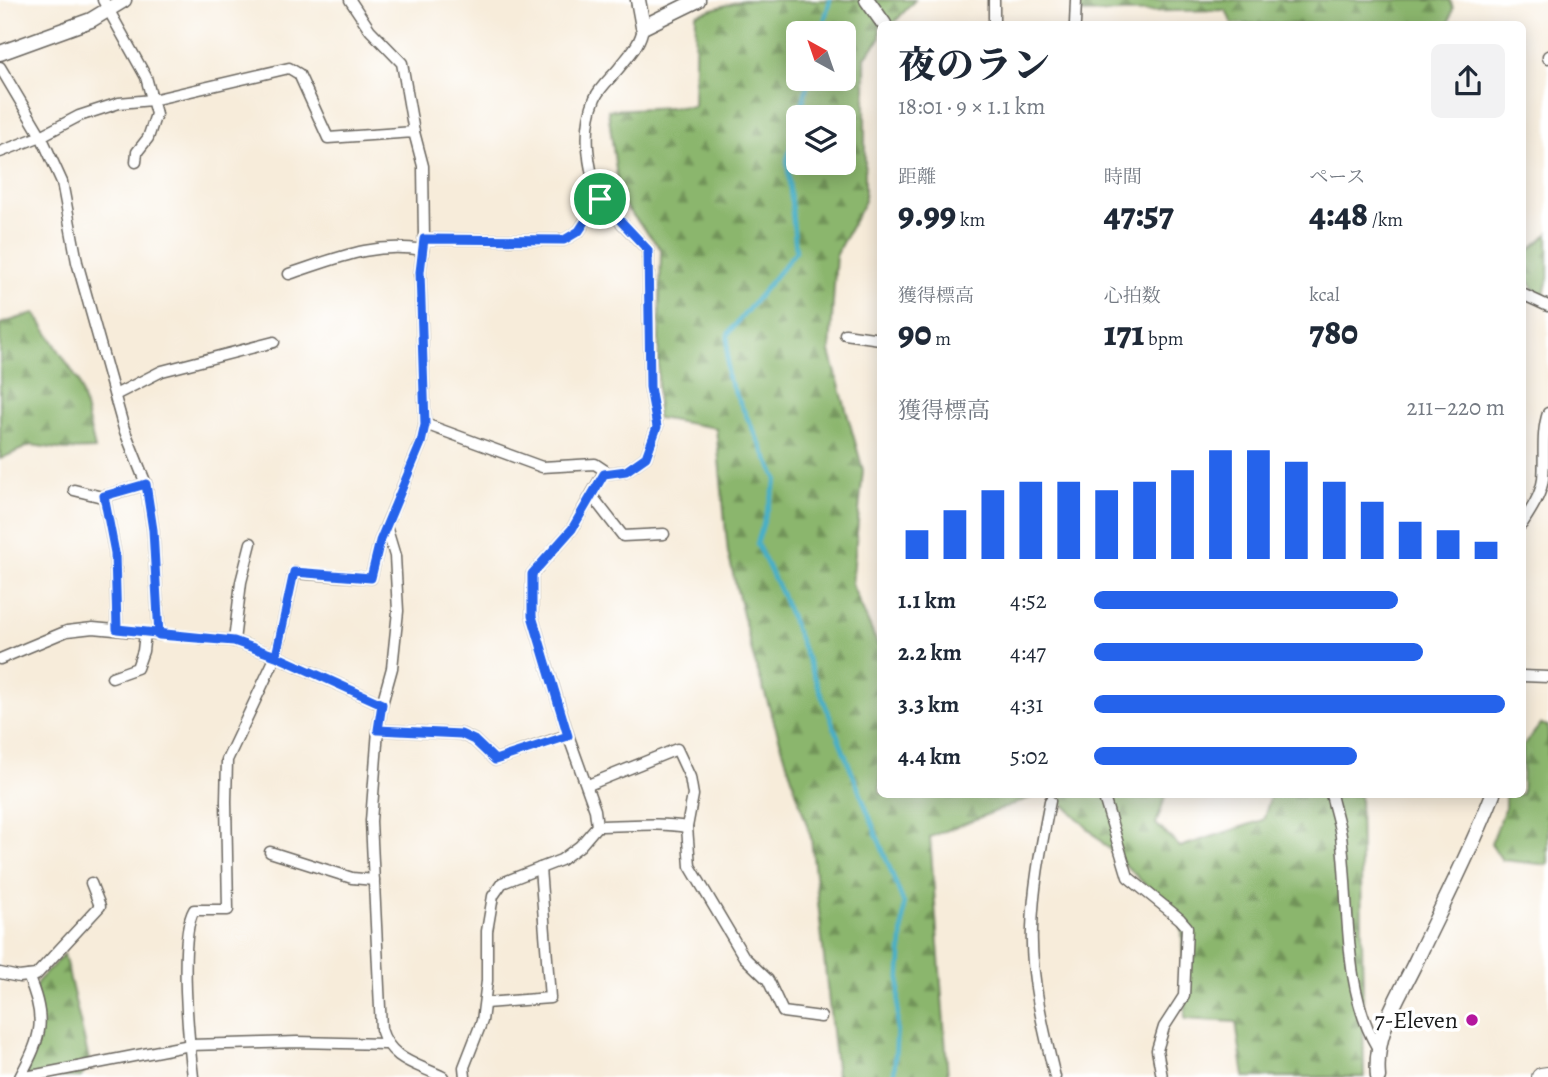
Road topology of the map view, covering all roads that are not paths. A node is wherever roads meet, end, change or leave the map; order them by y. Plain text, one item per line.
1 (124, 0) edge
2 (350, 0) edge
3 (638, 0) edge
4 (698, 0) edge
5 (867, 0) edge
6 (994, 0) edge
7 (1076, 0) edge
8 (106, 5) edge
9 (882, 21) edge
10 (994, 21) edge
11 (1075, 21) edge
12 (643, 27) junction
13 (0, 52) edge
14 (0, 67) edge
15 (152, 100) junction
16 (414, 132) junction
17 (41, 136) junction
18 (0, 152) edge
19 (136, 162) dead end
20 (600, 199) junction
21 (424, 245) junction
22 (289, 274) dead end
23 (1526, 296) edge
24 (1548, 306) edge
25 (845, 334) dead end
26 (877, 339) edge
27 (274, 342) dead end
28 (115, 395) junction
29 (1548, 413) edge
30 (425, 425) junction
31 (604, 474) junction
32 (146, 484) junction
33 (74, 490) dead end
34 (104, 496) junction
35 (592, 496) junction
36 (1526, 518) edge
37 (386, 526) junction
38 (664, 534) dead end
39 (251, 543) dead end
40 (117, 629) junction
41 (145, 633) junction
42 (159, 635) junction
43 (234, 641) junction
44 (276, 656) junction
45 (0, 659) edge
46 (1526, 676) edge
47 (112, 677) dead end
48 (1548, 677) edge
49 (382, 704) junction
50 (378, 730) junction
51 (568, 736) junction
52 (587, 785) junction
53 (1104, 798) edge
54 (1332, 798) edge
55 (1491, 798) edge
56 (1050, 801) dead end
57 (597, 826) junction
58 (687, 827) junction
59 (270, 852) dead end
60 (540, 868) junction
61 (374, 880) junction
62 (91, 883) dead end
63 (0, 973) edge
64 (28, 976) junction
65 (485, 1003) junction
66 (821, 1017) dead end
67 (385, 1044) junction
68 (190, 1045) junction
69 (1377, 1047) junction
70 (1548, 1076) edge
71 (20, 1077) edge
72 (26, 1077) edge
73 (193, 1077) edge
74 (443, 1077) edge
75 (465, 1077) edge
76 (1055, 1077) edge
77 (1162, 1077) edge
78 (1378, 1077) edge
79 (1541, 1077) edge

1 - 8 street
2 - 16 street
3 - 12 street
4 - 12 street
5 - 9 street
6 - 10 street
7 - 11 street
8 - 13 street
8 - 15 street
12 - 20 street
14 - 17 street
15 - 16 street
15 - 17 street
15 - 19 street
16 - 21 street
17 - 18 street
17 - 28 street
20 - 21 street
20 - 31 street
21 - 22 street
21 - 30 street
23 - 24 street
25 - 26 street
27 - 28 street
28 - 32 street
29 - 36 street
30 - 31 street
30 - 37 street
31 - 35 street
32 - 34 street
32 - 42 street
33 - 34 street
34 - 40 street
35 - 38 street
35 - 51 street
37 - 44 street
37 - 49 street
39 - 43 street
40 - 41 street
40 - 45 street
41 - 42 street
41 - 47 street
42 - 43 street
43 - 44 street
44 - 49 street
44 - 68 street
46 - 48 street
49 - 50 street
50 - 51 street
50 - 61 street
51 - 52 street
52 - 57 street
52 - 58 street
53 - 77 street
54 - 69 street
55 - 69 street
56 - 76 street
57 - 58 street
57 - 60 street
58 - 66 street
59 - 61 street
60 - 65 street
60 - 65 street
61 - 67 street
62 - 64 street
63 - 64 street
64 - 71 street
65 - 75 street
67 - 68 street
67 - 74 street
68 - 72 street
68 - 73 street
69 - 78 street
70 - 79 main road

